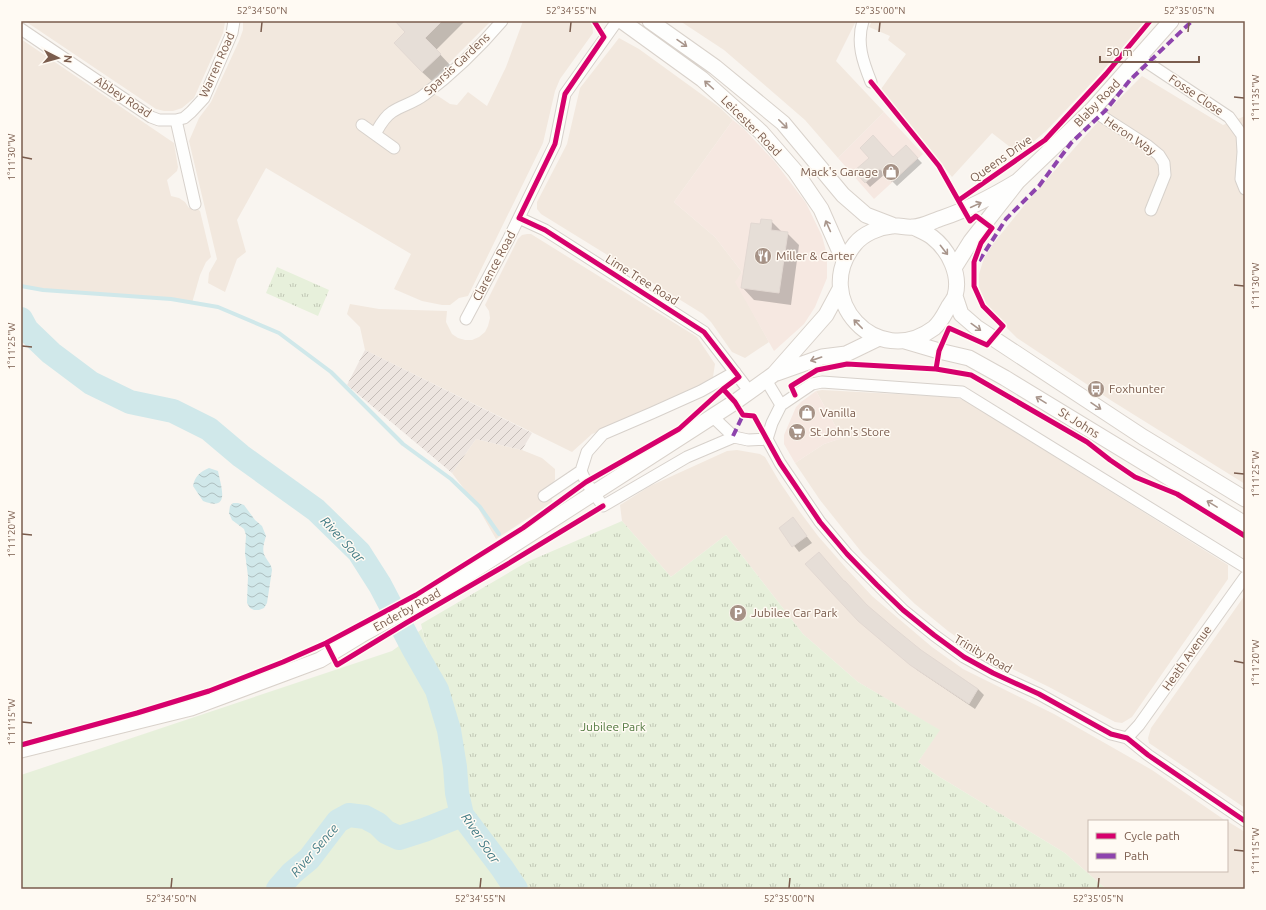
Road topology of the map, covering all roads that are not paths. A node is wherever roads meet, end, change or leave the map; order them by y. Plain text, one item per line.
1 (234, 21) edge
2 (502, 21) edge
3 (616, 21) edge
4 (622, 21) edge
5 (650, 21) edge
6 (864, 21) edge
7 (1171, 21) edge
8 (21, 29) edge
9 (1139, 57) junction
10 (871, 82) dead end
11 (1092, 110) junction
12 (176, 120) junction
13 (362, 125) dead end
14 (375, 134) junction
15 (394, 148) dead end
16 (1018, 181) junction
17 (1245, 189) edge
18 (195, 204) dead end
19 (1151, 210) dead end
20 (519, 218) junction
21 (892, 225) junction
22 (913, 227) junction
23 (844, 261) junction
24 (954, 268) junction
25 (840, 289) junction
26 (954, 296) junction
27 (466, 319) dead end
28 (879, 338) junction
29 (905, 341) junction
30 (735, 372) junction
31 (770, 377) junction
32 (750, 392) junction
33 (781, 405) junction
34 (713, 417) junction
35 (734, 437) junction
36 (767, 439) junction
37 (581, 471) junction
38 (594, 492) junction
39 (544, 496) dead end
40 (1245, 499) edge
41 (1245, 524) edge
42 (1245, 567) edge
43 (1245, 577) edge
44 (1127, 738) junction
45 (21, 750) edge
46 (1245, 821) edge

1 - 12 street, Warren Road
2 - 14 street, Sparsis Gardens
3 - 20 street, Clarence Road
23 -> 4 main road, Leicester Road
5 -> 21 main road, Leicester Road
6 - 10 street
7 - 9 main road, Blaby Road
8 - 12 street, Abbey Road
9 - 11 main road, Blaby Road
9 - 17 street, Fosse Close
11 - 16 main road, Blaby Road
11 - 19 street, Heron Way
12 - 18 street
13 - 14 street
14 - 15 street
22 -> 16 main road, Blaby Road
16 - 24 main road, Blaby Road
20 - 27 street, Clarence Road
20 - 30 street, Lime Tree Road
21 - 22 main road
21 - 23 main road
22 -> 24 main road
23 - 25 main road
24 - 26 main road
28 -> 25 main road
25 - 31 main road, Enderby Road
26 - 29 main road
26 -> 40 main road, St Johns
28 - 29 main road
28 -> 31 main road, Enderby Road
41 -> 29 main road, St Johns
30 - 32 street, Lime Tree Road
30 - 37 street
31 - 32 main road, Enderby Road
31 - 33 street
32 - 34 main road, Enderby Road
33 - 36 street
33 - 42 street
34 - 35 street
34 - 38 main road, Enderby Road
35 - 36 street
35 - 38 street
36 - 44 street, Trinity Road
37 - 38 street
37 - 39 street
38 - 45 main road, Enderby Road
43 - 44 street, Heath Avenue
44 - 46 street, Trinity Road

